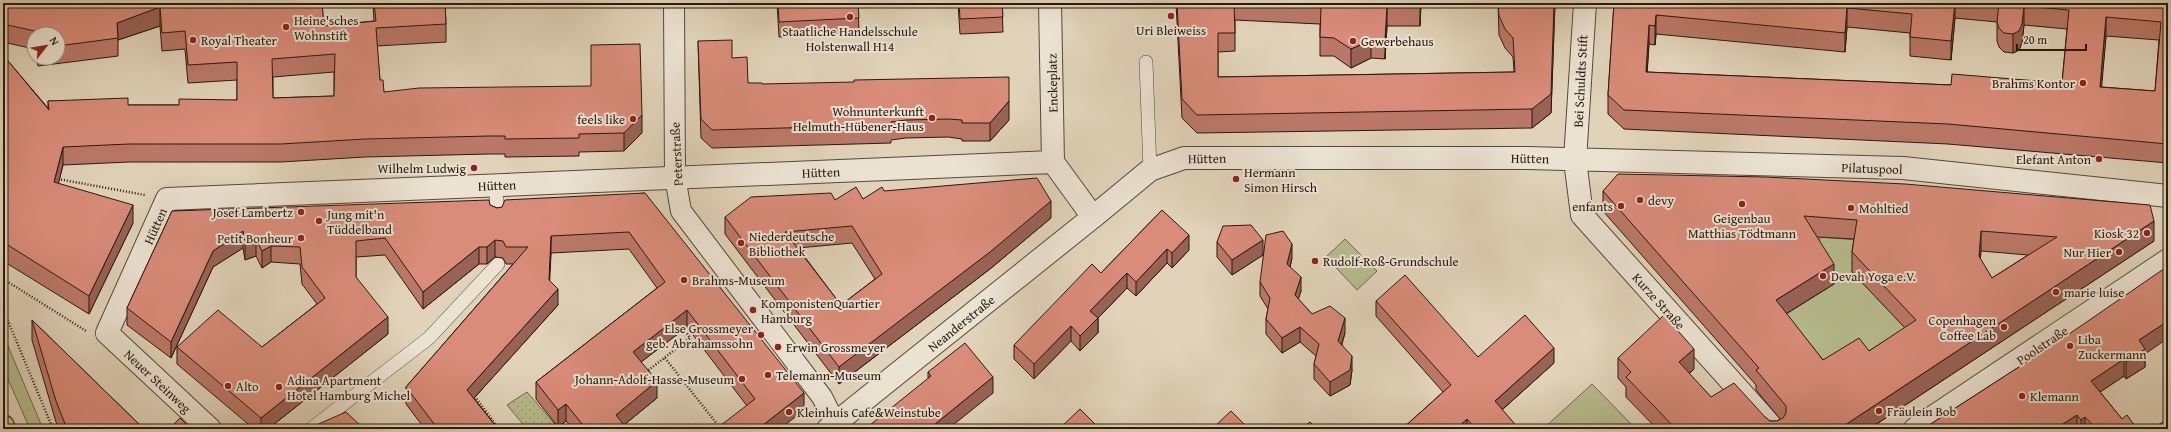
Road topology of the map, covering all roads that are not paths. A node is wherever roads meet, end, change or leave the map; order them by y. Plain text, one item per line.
1 (674, 3) edge
2 (1050, 3) edge
3 (1585, 3) edge
4 (1146, 62) dead end
5 (1575, 160) junction
6 (1053, 162) junction
7 (1150, 170) junction
8 (675, 177) junction
9 (496, 185) junction
10 (2168, 196) edge
11 (497, 217) edge
12 (1093, 217) junction
13 (2168, 260) edge
14 (498, 264) dead end
15 (107, 333) joint
16 (3, 426) edge
17 (832, 426) edge
18 (4, 429) edge
19 (210, 429) edge
20 (311, 429) edge
21 (1774, 429) edge
22 (1915, 429) edge

1 - 8 street, Peterstraße
2 - 6 street, Enckeplatz
3 - 5 street, Bei Schuldts Stift
4 - 7 lane
5 - 7 street, Hütten
5 - 10 street, Pilatuspool
5 - 21 street, Kurze Straße
6 - 8 street, Hütten
6 - 12 street
7 - 12 street, Hütten
8 - 9 street, Hütten
8 - 17 street, Peterstraße
9 - 11 lane
9 - 15 street, Hütten
12 - 17 street, Neanderstraße
13 - 22 street, Poolstraße
14 - 20 lane
15 - 19 street, Neuer Steinweg
16 - 18 main road

